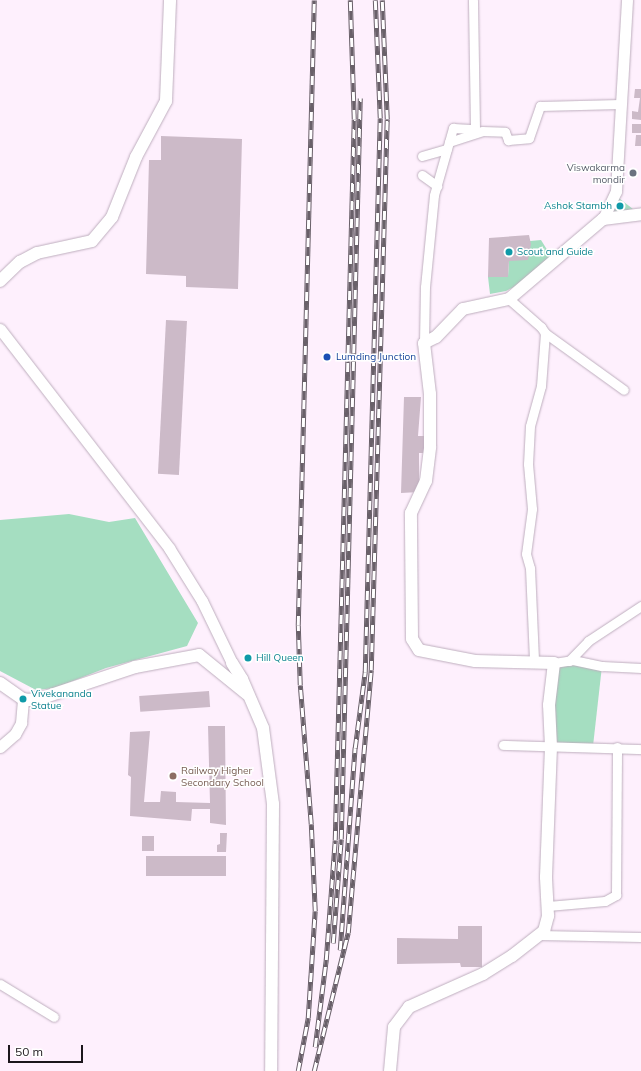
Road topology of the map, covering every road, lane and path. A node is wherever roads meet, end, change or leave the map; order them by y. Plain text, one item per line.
1 (170, 0) edge
2 (474, 0) edge
3 (626, 0) edge
4 (620, 104) junction
5 (448, 146) junction
6 (422, 156) dead end
7 (422, 175) dead end
8 (437, 186) junction
9 (641, 214) edge
10 (603, 220) junction
11 (0, 281) edge
12 (509, 299) junction
13 (0, 329) edge
14 (544, 333) junction
15 (424, 343) junction
16 (624, 390) dead end
17 (641, 606) edge
18 (569, 661) junction
19 (534, 662) junction
20 (232, 663) joint
21 (554, 663) junction
22 (641, 668) edge
23 (0, 683) edge
24 (250, 696) junction
25 (23, 699) junction
26 (503, 745) dead end
27 (0, 747) edge
28 (551, 747) junction
29 (618, 748) junction
30 (641, 749) edge
31 (548, 906) junction
32 (539, 935) junction
33 (641, 937) edge
34 (0, 984) edge
35 (54, 1016) dead end
36 (271, 1071) edge
37 (390, 1071) edge

1 - 11 main road
2 - 5 street
3 - 4 street
4 - 5 street
4 - 10 street
5 - 6 street
5 - 8 street
7 - 8 street
8 - 15 street
9 - 10 main road
10 - 12 main road
12 - 14 street
12 - 15 main road
13 - 20 street
14 - 16 street
14 - 19 street
15 - 19 main road
17 - 18 street
18 - 21 street
18 - 22 street
19 - 21 main road
20 - 24 main road
21 - 28 main road
23 - 25 main road
24 - 25 main road
24 - 36 main road
25 - 27 street
26 - 28 street
28 - 29 street
28 - 31 main road
29 - 30 street
29 - 31 street
31 - 32 main road
32 - 33 street
32 - 37 main road
34 - 35 street

